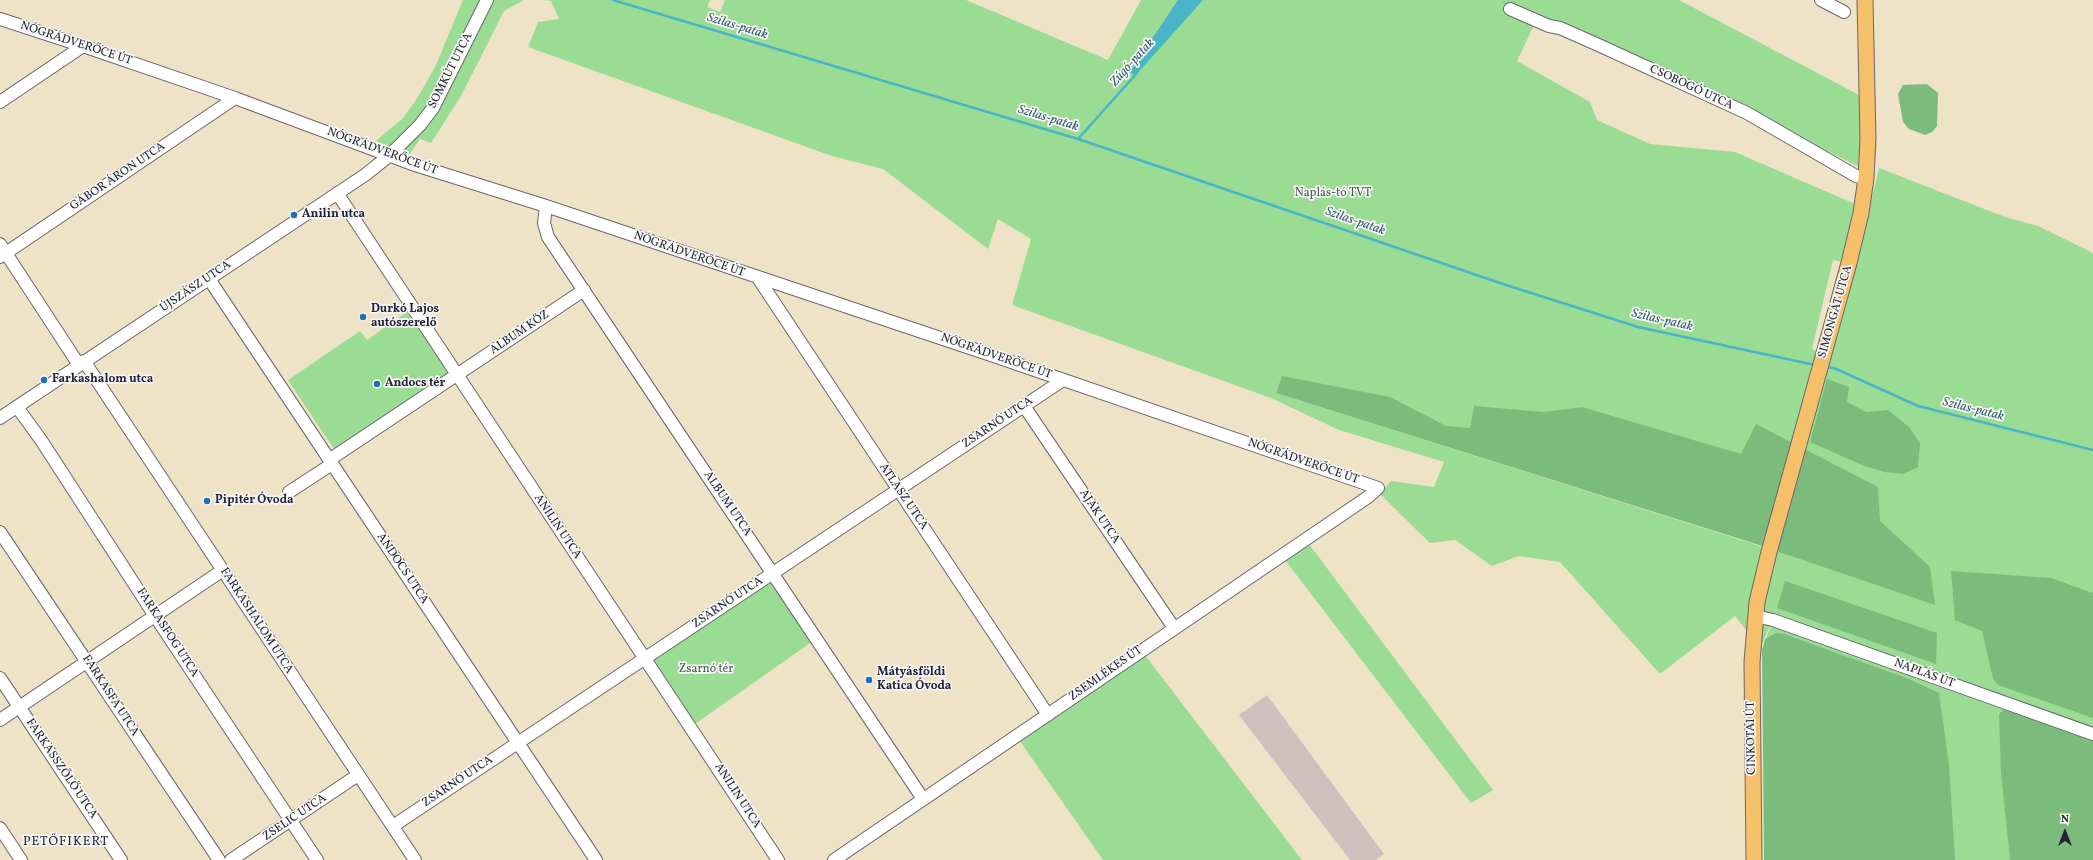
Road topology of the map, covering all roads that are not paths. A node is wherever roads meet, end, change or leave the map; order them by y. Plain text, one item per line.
1 (487, 0) edge
2 (1821, 0) edge
3 (1865, 0) edge
4 (1510, 9) dead end
5 (1844, 12) dead end
6 (0, 20) edge
7 (83, 46) junction
8 (235, 98) junction
9 (0, 102) edge
10 (390, 155) junction
11 (1866, 178) junction
12 (337, 193) junction
13 (546, 206) junction
14 (2, 251) edge
15 (758, 278) junction
16 (209, 279) junction
17 (584, 290) junction
18 (81, 363) junction
19 (456, 376) junction
20 (1063, 380) junction
21 (1024, 406) junction
22 (17, 407) junction
23 (0, 418) edge
24 (331, 462) junction
25 (1378, 488) joint
26 (898, 490) junction
27 (289, 492) dead end
28 (0, 532) edge
29 (223, 570) junction
30 (773, 573) junction
31 (155, 616) junction
32 (1755, 616) junction
33 (1174, 628) junction
34 (645, 659) junction
35 (87, 661) junction
36 (0, 678) edge
37 (19, 707) junction
38 (1048, 715) junction
39 (0, 720) edge
40 (2093, 734) edge
41 (518, 742) junction
42 (358, 775) junction
43 (923, 799) junction
44 (291, 820) junction
45 (393, 826) junction
46 (0, 828) edge
47 (21, 860) edge
48 (121, 860) edge
49 (219, 860) edge
50 (231, 860) edge
51 (317, 860) edge
52 (415, 860) edge
53 (596, 860) edge
54 (778, 860) edge
55 (834, 860) edge
56 (1754, 860) edge

1 - 10 street, SOMKÚT UTCA
2 - 5 street
3 - 11 main road, SIMONGÁT UTCA
4 - 11 street, CSOBOGÓ UTCA
6 - 7 street, NÓGRÁDVERŐCE ÚT
7 - 8 street, NÓGRÁDVERŐCE ÚT
7 - 9 street
8 - 10 street, NÓGRÁDVERŐCE ÚT
8 - 14 street, GÁBOR ÁRON UTCA
10 - 12 street, ÚJSZÁSZ UTCA
10 - 13 street, NÓGRÁDVERŐCE ÚT
11 - 32 main road, SIMONGÁT UTCA
12 - 16 street, ÚJSZÁSZ UTCA
12 - 19 street, ANILIN UTCA
13 - 15 street, NÓGRÁDVERŐCE ÚT
13 - 17 street, ALBUM UTCA
14 - 18 street, FARKASHALOM UTCA
15 - 20 street, NÓGRÁDVERŐCE ÚT
15 - 26 street, ATLASZ UTCA
16 - 18 street, ÚJSZÁSZ UTCA
16 - 24 street, ANDOCS UTCA
17 - 19 street, ALBUM KÖZ
17 - 30 street, ALBUM UTCA
18 - 22 street, ÚJSZÁSZ UTCA
18 - 29 street, FARKASHALOM UTCA
19 - 24 street
19 - 34 street, ANILIN UTCA
20 - 21 street, ZSARNÓ UTCA
20 - 25 street, NÓGRÁDVERŐCE ÚT
21 - 26 street, ZSARNÓ UTCA
21 - 33 street, AJAK UTCA
22 - 23 street, ÚJSZÁSZ UTCA
22 - 31 street, FARKASFOG UTCA
24 - 27 street
24 - 41 street, ANDOCS UTCA
25 - 33 street, ZSEMLÉKES ÚT
26 - 30 street, ZSARNÓ UTCA
26 - 38 street, ATLASZ UTCA
28 - 35 street, FARKASFA UTCA
29 - 31 street
29 - 42 street, FARKASHALOM UTCA
30 - 34 street, ZSARNÓ UTCA
30 - 43 street, ALBUM UTCA
31 - 35 street
31 - 44 street, FARKASFOG UTCA
32 - 40 street, NAPLÁS ÚT
32 - 56 main road, CINKOTAI ÚT
33 - 38 street, ZSEMLÉKES ÚT
34 - 41 street, ZSARNÓ UTCA
34 - 54 street, ANILIN UTCA
35 - 37 street
35 - 49 street, FARKASFA UTCA
36 - 37 street, FARKASSZŐLŐ UTCA
37 - 39 street
37 - 48 street, FARKASSZŐLŐ UTCA
38 - 43 street, ZSEMLÉKES ÚT
41 - 45 street, ZSARNÓ UTCA
41 - 53 street, ANDOCS UTCA
42 - 44 street, ZSELIC UTCA
42 - 45 street, FARKASHALOM UTCA
43 - 55 street, ZSEMLÉKES ÚT
44 - 50 street, ZSELIC UTCA
44 - 51 street, FARKASFOG UTCA
45 - 52 street, FARKASHALOM UTCA
46 - 47 street

